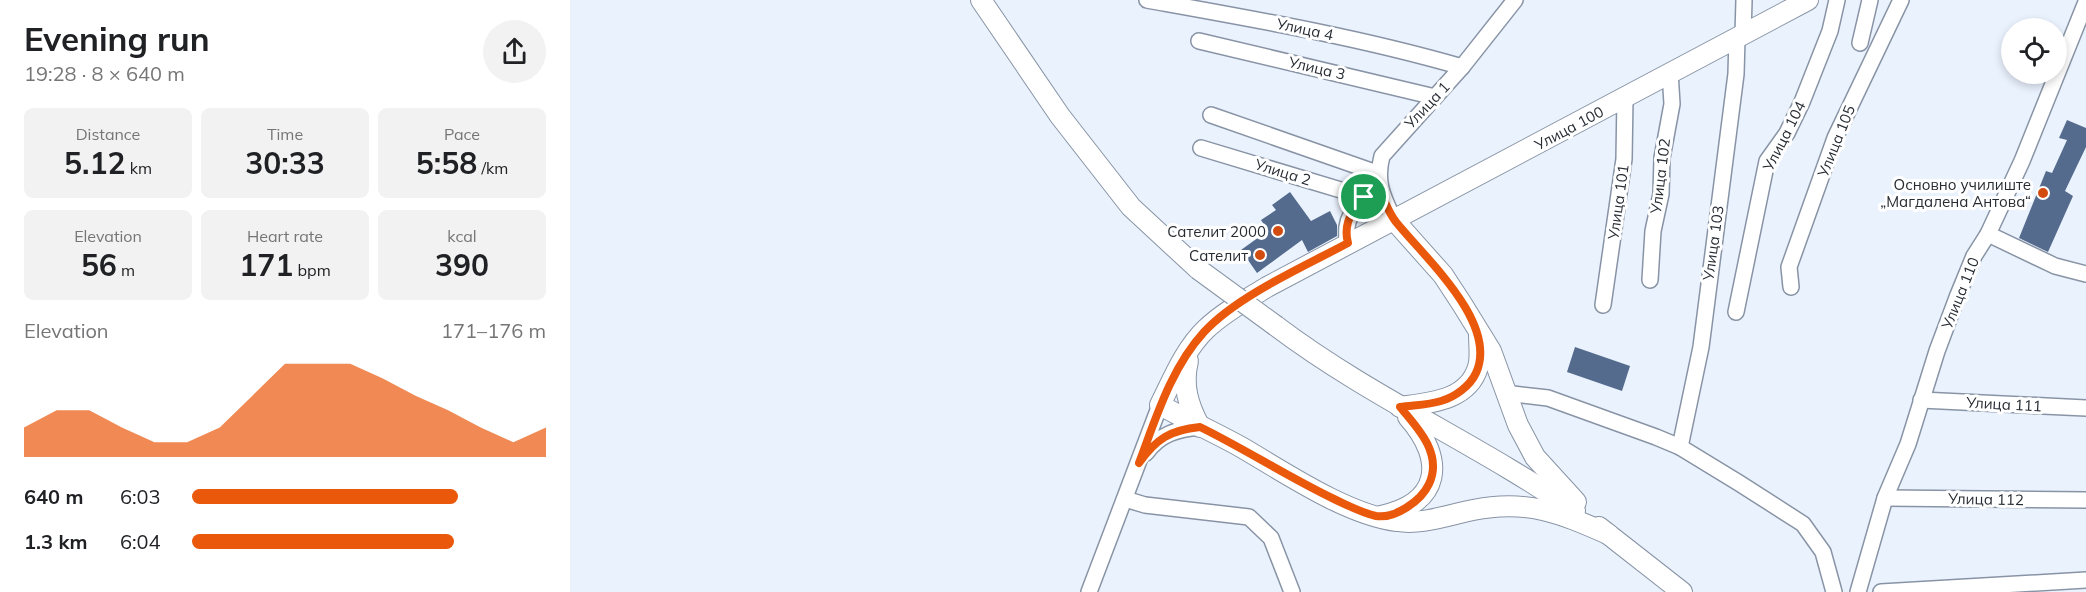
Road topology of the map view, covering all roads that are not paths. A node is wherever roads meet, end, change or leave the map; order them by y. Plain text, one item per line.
1 (981, 0) edge
2 (1147, 0) edge
3 (1515, 0) edge
4 (1744, 0) edge
5 (1808, 0) edge
6 (1837, 0) edge
7 (1870, 0) edge
8 (1901, 0) edge
9 (2086, 3) edge
10 (1740, 36) junction
11 (1199, 41) dead end
12 (1860, 43) dead end
13 (1462, 67) junction
14 (1670, 72) junction
15 (1435, 97) junction
16 (1625, 98) junction
17 (1210, 115) dead end
18 (1201, 148) dead end
19 (1378, 179) junction
20 (1364, 197) junction
21 (1394, 220) junction
22 (1988, 234) junction
23 (1348, 243) junction
24 (2086, 274) edge
25 (1650, 280) dead end
26 (1791, 287) dead end
27 (1603, 305) dead end
28 (1736, 312) dead end
29 (1479, 335) junction
30 (1191, 348) junction
31 (1505, 393) junction
32 (1921, 400) junction
33 (1160, 405) junction
34 (1400, 407) junction
35 (2086, 408) edge
36 (1200, 427) junction
37 (1680, 447) junction
38 (1139, 463) junction
39 (1885, 498) junction
40 (1125, 499) junction
41 (2086, 500) edge
42 (1378, 516) junction
43 (1608, 534) junction
44 (2086, 580) edge
45 (1089, 592) edge
46 (1292, 592) edge
47 (1682, 592) edge
48 (1834, 592) edge
49 (1858, 592) edge
50 (1881, 592) edge

1 - 34 main road, bridge
2 - 13 street, Улица 4
3 - 13 street, Улица 1
4 - 10 street
5 - 10 main road, Улица 100
6 - 28 street, Улица 104
7 - 12 street
8 - 26 street, Улица 105
9 - 22 street, Улица 110
10 - 14 main road, Улица 100
10 - 37 street, Улица 103
11 - 15 street, Улица 3
13 - 15 street, Улица 1
14 - 16 main road, Улица 100
14 - 25 street, Улица 102
15 - 19 street, Улица 1
16 - 21 main road, Улица 100
16 - 27 street, Улица 101
17 - 19 street
18 - 20 street, Улица 2
19 - 20 street
19 - 21 street
20 - 23 street
21 - 23 main road, Улица 100
21 - 29 main road
22 - 24 street
22 - 32 street, Улица 110
23 - 30 main road, Улица 100
29 - 31 main road
29 - 34 main road
30 - 33 main road, Улица 100
30 - 36 main road
31 - 37 street
31 - 43 main road
32 - 35 street, Улица 111
32 - 39 street, Улица 110
33 - 36 main road
33 - 38 street
34 - 42 main road
34 - 43 main road
36 - 38 street
36 - 42 main road
37 - 48 street
38 - 40 street
39 - 41 street, Улица 112
39 - 49 street, Улица 110
40 - 45 street
40 - 46 street
42 - 43 main road
43 - 47 main road
44 - 50 street

